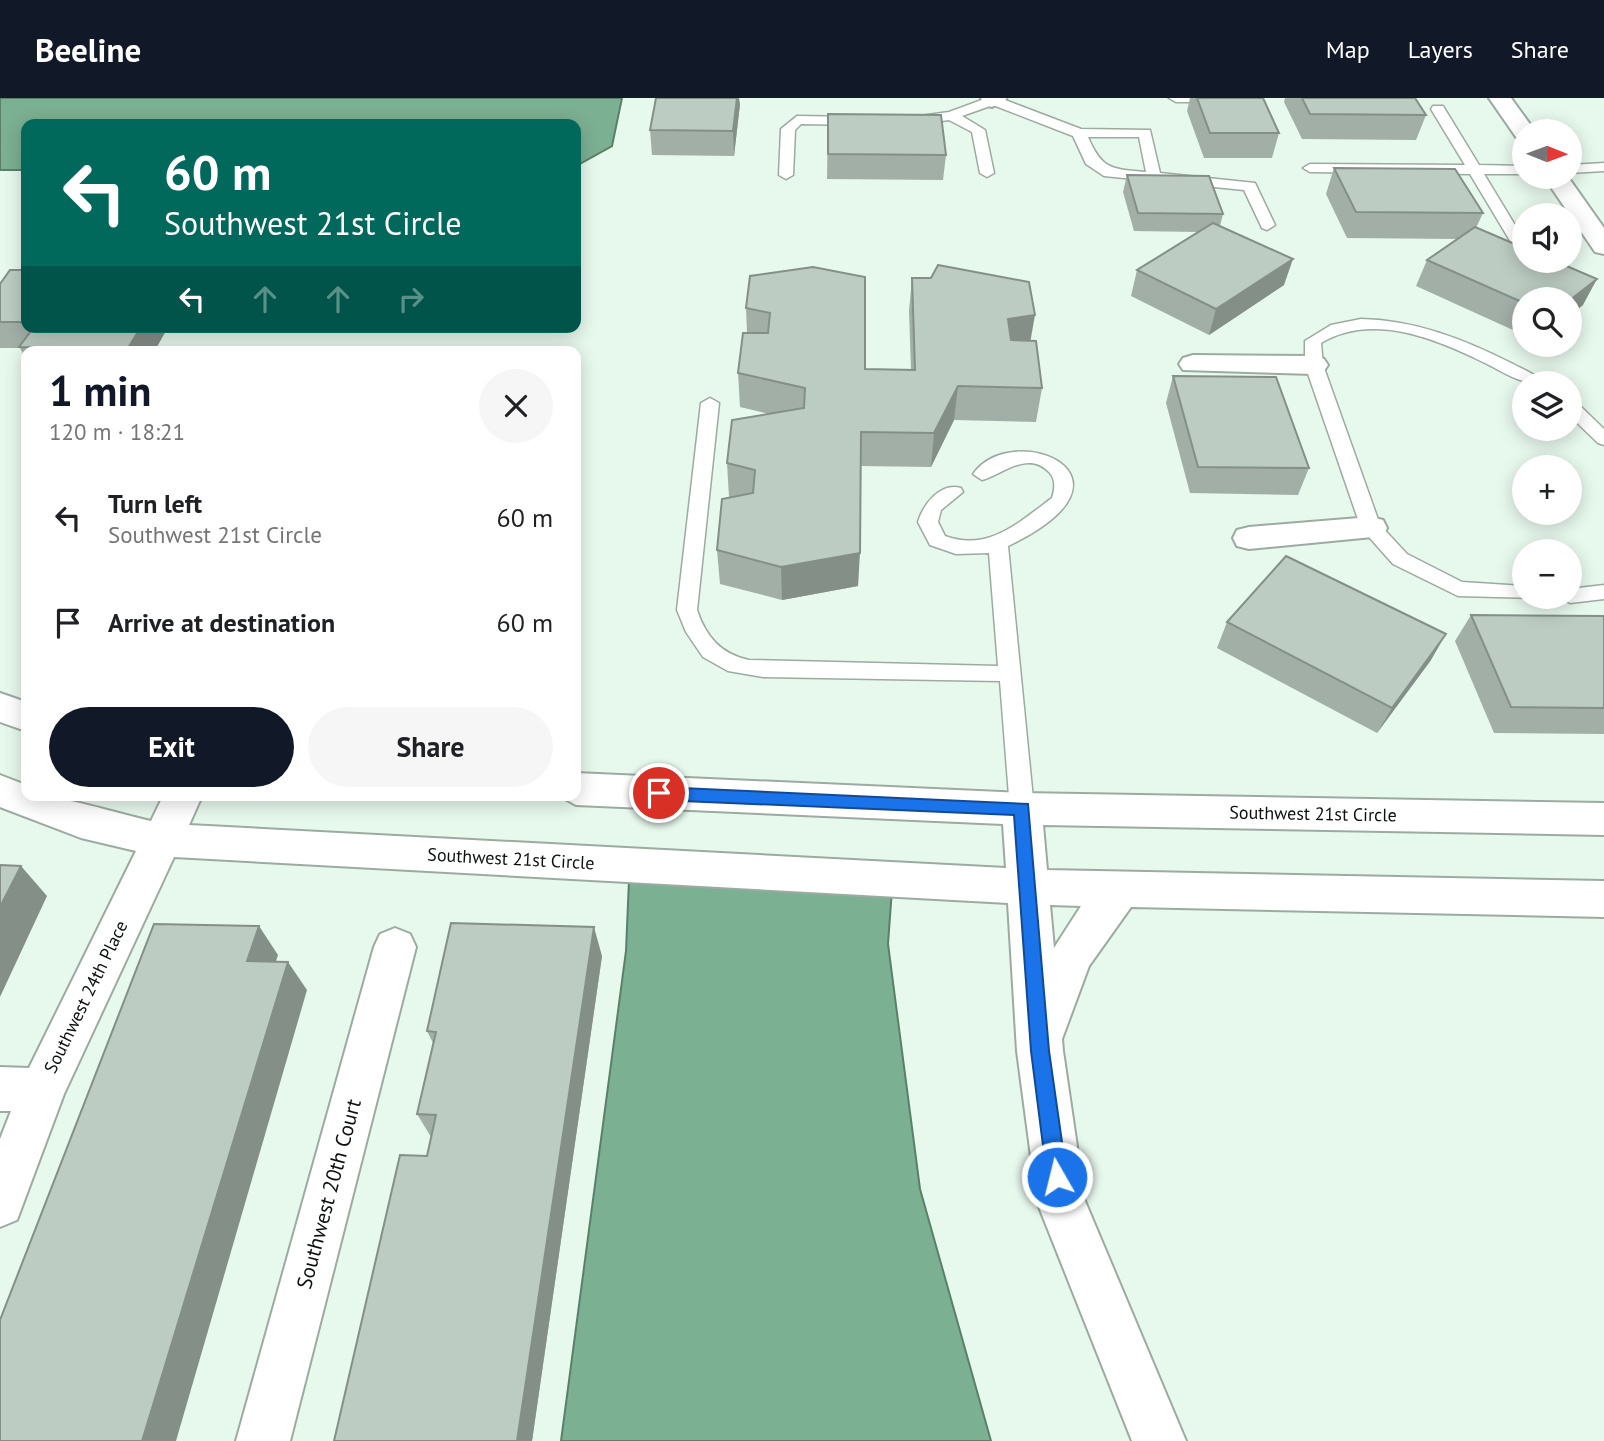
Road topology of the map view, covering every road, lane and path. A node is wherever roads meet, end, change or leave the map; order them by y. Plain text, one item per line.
1 (1176, 98) edge
2 (1234, 98) edge
3 (1500, 98) edge
4 (995, 99) edge
5 (1438, 109) dead end
6 (951, 116) junction
7 (1515, 119) edge
8 (873, 121) edge
9 (898, 121) edge
10 (1079, 133) junction
11 (1604, 167) edge
12 (1310, 168) dead end
13 (1582, 168) edge
14 (1475, 170) junction
15 (1512, 170) edge
16 (987, 173) dead end
17 (786, 175) dead end
18 (1154, 177) junction
19 (1564, 189) edge
20 (1267, 225) dead end
21 (1512, 232) edge
22 (1604, 246) edge
23 (1193, 364) dead end
24 (1314, 365) junction
25 (1514, 371) edge
26 (709, 403) dead end
27 (1582, 418) edge
28 (1604, 439) edge
29 (982, 474) dead end
30 (954, 492) dead end
31 (1371, 528) junction
32 (1249, 538) dead end
33 (998, 546) junction
34 (1512, 592) edge
35 (1604, 592) edge
36 (1582, 595) edge
37 (1009, 674) junction
38 (0, 707) edge
39 (21, 714) edge
40 (581, 789) edge
41 (0, 791) edge
42 (21, 799) edge
43 (26, 801) edge
44 (181, 801) edge
45 (1022, 809) junction
46 (1604, 819) edge
47 (162, 841) junction
48 (1029, 887) junction
49 (1119, 890) junction
50 (1604, 899) edge
51 (395, 947) dead end
52 (1040, 1051) junction
53 (21, 1089) edge
54 (0, 1203) edge
55 (263, 1441) edge
56 (1159, 1441) edge

1 - 2 lane
3 - 7 street
4 - 6 lane
4 - 10 lane
5 - 14 lane
6 - 9 lane
6 - 16 lane
8 - 17 lane
10 - 18 lane
10 - 18 lane
11 - 13 lane
12 - 14 lane
14 - 15 lane
14 - 21 lane
18 - 20 lane
19 - 22 street
23 - 24 street
24 - 25 lane
24 - 31 lane
26 - 37 lane
27 - 28 lane
29 - 33 lane
30 - 33 lane
31 - 32 street
31 - 34 lane
33 - 37 lane
35 - 36 lane
37 - 45 lane
38 - 39 street
40 - 45 street, Southwest 21st Circle
41 - 42 street, Southwest 21st Circle
43 - 47 street, Southwest 21st Circle
44 - 47 street, Southwest 24th Place
45 - 46 street, Southwest 21st Circle
45 - 48 street
47 - 48 street, Southwest 21st Circle
47 - 53 street, Southwest 24th Place
48 - 49 street, Southwest 21st Circle
48 - 52 street
49 - 50 street, Southwest 21st Circle
49 - 52 street
51 - 55 street, Southwest 20th Court
52 - 56 street
53 - 54 street, Southwest 24th Place

